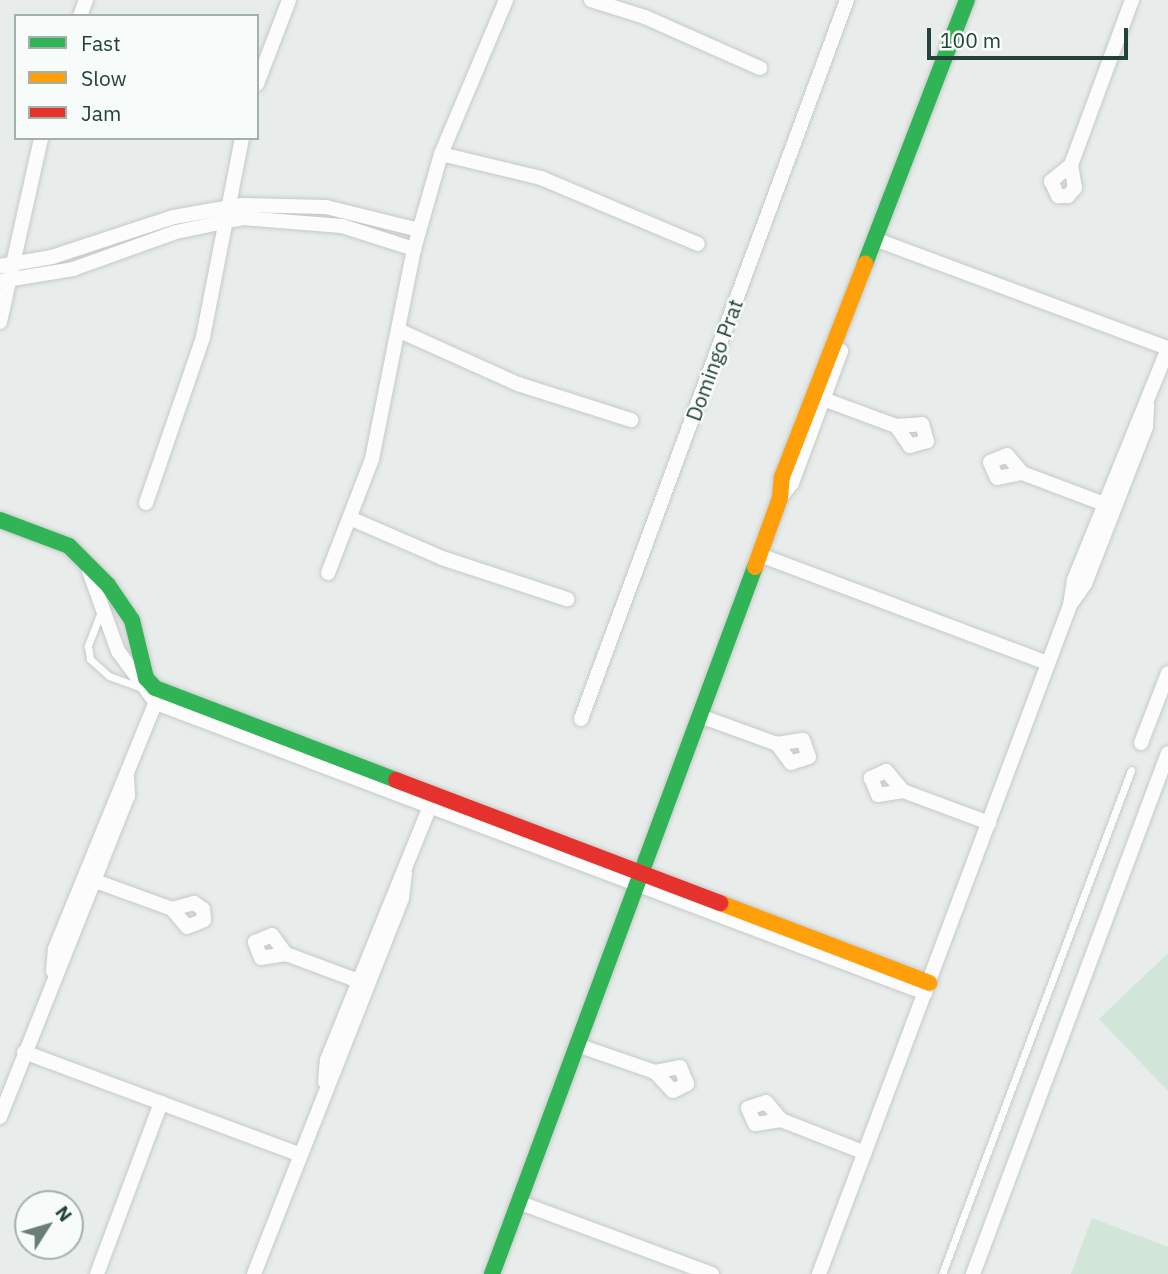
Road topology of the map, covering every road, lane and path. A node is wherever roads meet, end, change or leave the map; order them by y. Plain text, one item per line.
1 (289, 0) edge
2 (506, 0) edge
3 (592, 0) edge
4 (847, 0) edge
5 (967, 0) edge
6 (1132, 0) edge
7 (760, 68) dead end
8 (259, 79) edge
9 (41, 140) edge
10 (242, 140) edge
11 (441, 154) junction
12 (1071, 165) dead end
13 (224, 214) junction
14 (419, 230) junction
15 (877, 240) junction
16 (698, 244) dead end
17 (414, 249) junction
18 (15, 263) junction
19 (0, 266) edge
20 (5, 281) edge
21 (0, 322) edge
22 (400, 331) junction
23 (1168, 348) edge
24 (818, 397) junction
25 (631, 420) dead end
26 (897, 426) dead end
27 (1022, 473) dead end
28 (146, 503) dead end
29 (1109, 505) junction
30 (352, 519) junction
31 (0, 520) edge
32 (760, 555) junction
33 (84, 560) junction
34 (328, 573) dead end
35 (567, 599) dead end
36 (104, 606) junction
37 (1048, 663) junction
38 (1168, 673) edge
39 (152, 691) junction
40 (701, 716) junction
41 (582, 719) dead end
42 (1142, 743) dead end
43 (777, 744) dead end
44 (1168, 753) edge
45 (1131, 770) dead end
46 (903, 791) dead end
47 (432, 801) junction
48 (989, 823) junction
49 (89, 879) junction
50 (640, 879) junction
51 (172, 909) dead end
52 (286, 954) dead end
53 (363, 982) junction
54 (927, 988) junction
55 (577, 1045) junction
56 (24, 1052) junction
57 (655, 1072) dead end
58 (161, 1102) junction
59 (0, 1117) edge
60 (780, 1120) dead end
61 (865, 1153) junction
62 (299, 1154) junction
63 (518, 1202) junction
64 (97, 1274) edge
65 (254, 1274) edge
66 (492, 1274) edge
67 (712, 1274) edge
68 (819, 1274) edge
69 (942, 1274) edge
70 (973, 1274) edge

1 - 8 street
2 - 11 street
3 - 7 street
4 - 41 street, Domingo Prat
5 - 15 street
6 - 12 street
9 - 18 street
10 - 13 street
11 - 14 street
11 - 16 street
13 - 14 street
13 - 17 street
13 - 18 street
13 - 20 street
13 - 28 street
14 - 17 street
15 - 23 street
15 - 24 street
17 - 22 street
18 - 19 street
18 - 20 street
20 - 21 street
22 - 25 street
22 - 30 street
23 - 29 street
24 - 26 street
24 - 32 street
27 - 29 street
29 - 37 street
30 - 34 street
30 - 35 street
31 - 33 street
32 - 37 street
32 - 40 street
33 - 36 street
33 - 39 street
36 - 39 street
36 - 39 lane
37 - 48 street
38 - 42 street
39 - 47 street
39 - 49 street
40 - 43 street
40 - 50 street
44 - 70 street
45 - 69 lane
46 - 48 street
47 - 50 street
47 - 53 street
48 - 54 street
49 - 51 street
49 - 56 street
50 - 54 street
50 - 55 street
52 - 53 street
53 - 62 street
54 - 61 street
55 - 57 street
55 - 63 street
56 - 58 street
56 - 59 street
58 - 62 street
58 - 64 street
60 - 61 street
61 - 68 street
62 - 65 street
63 - 66 street
63 - 67 street

